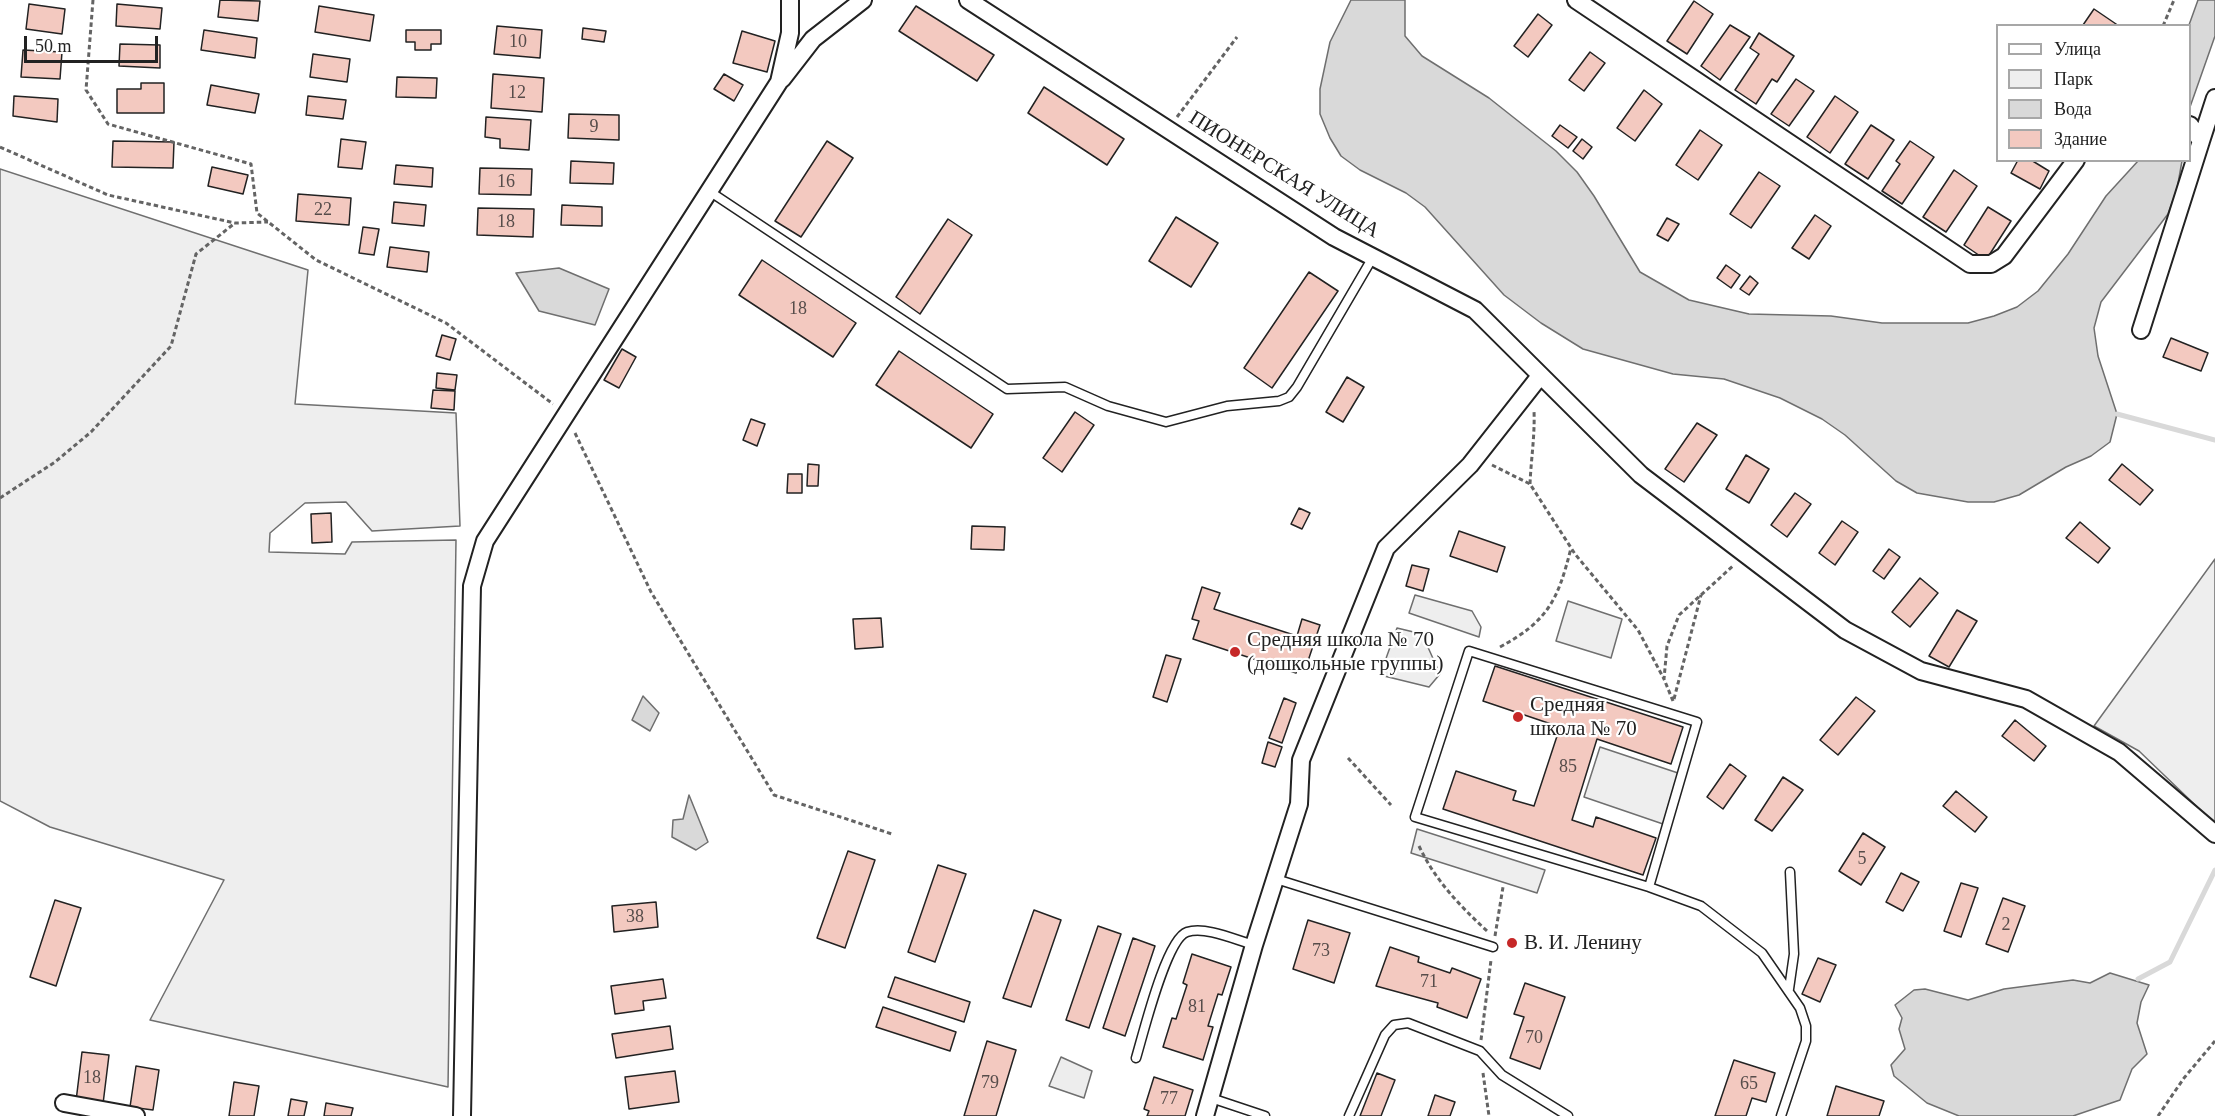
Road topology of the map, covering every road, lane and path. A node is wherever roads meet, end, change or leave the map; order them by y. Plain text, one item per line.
1 (93, 0) edge
2 (790, 0) edge
3 (863, 0) edge
4 (968, 0) edge
5 (1576, 0) edge
6 (2174, 0) edge
7 (2164, 24) edge
8 (1237, 37) dead end
9 (779, 82) junction
10 (2215, 98) edge
11 (2191, 126) edge
12 (1167, 129) junction
13 (2201, 141) junction
14 (0, 147) edge
15 (2074, 162) edge
16 (709, 191) junction
17 (269, 222) junction
18 (235, 223) junction
19 (1373, 257) junction
20 (2141, 330) dead end
21 (1535, 382) junction
22 (566, 414) junction
23 (1475, 458) junction
24 (1530, 484) junction
25 (0, 498) edge
26 (1571, 547) junction
27 (1746, 555) junction
28 (1701, 594) junction
29 (1485, 656) junction
30 (1664, 679) junction
31 (1673, 701) junction
32 (1686, 719) junction
33 (1348, 758) dead end
34 (1391, 805) dead end
35 (892, 834) dead end
36 (2215, 834) edge
37 (1419, 846) dead end
38 (1790, 872) dead end
39 (1276, 879) junction
40 (1503, 887) dead end
41 (1649, 887) junction
42 (1254, 945) junction
43 (1493, 947) joint
44 (1789, 989) junction
45 (2215, 1041) edge
46 (1480, 1051) junction
47 (1136, 1058) dead end
48 (1211, 1098) junction
49 (64, 1103) dead end
50 (136, 1116) edge
51 (462, 1116) edge
52 (1205, 1116) edge
53 (1265, 1116) edge
54 (1349, 1116) edge
55 (1489, 1116) edge
56 (1568, 1116) edge
57 (1781, 1116) edge
58 (2158, 1116) edge

1 - 17 path
2 - 9 street
3 - 9 street
4 - 12 street, ПИОНЕРСКАЯ УЛИЦА
5 - 15 street
6 - 7 path
8 - 12 path
9 - 16 street
10 - 13 street
11 - 13 street
12 - 19 street, ПИОНЕРСКАЯ УЛИЦА
13 - 20 street
14 - 18 path
16 - 19 lane
16 - 22 street
17 - 18 path
17 - 22 path
18 - 25 path
19 - 21 street, ПИОНЕРСКАЯ УЛИЦА
21 - 23 street
21 - 24 path
21 - 27 street, ПИОНЕРСКАЯ УЛИЦА
22 - 35 path
22 - 51 street
23 - 24 path
23 - 39 street
24 - 26 path
26 - 29 path
26 - 30 path
27 - 28 path
27 - 36 street, ПИОНЕРСКАЯ УЛИЦА
28 - 30 path
28 - 31 path
29 - 32 lane
29 - 41 lane
30 - 31 path
31 - 32 path
32 - 41 lane
33 - 34 path
37 - 40 path
38 - 44 lane
39 - 42 street
39 - 43 lane
41 - 44 lane
42 - 47 lane
42 - 48 street
43 - 46 path
44 - 57 lane
45 - 58 path
46 - 54 lane
46 - 55 path
46 - 56 lane
48 - 52 street
48 - 53 lane
49 - 50 street

